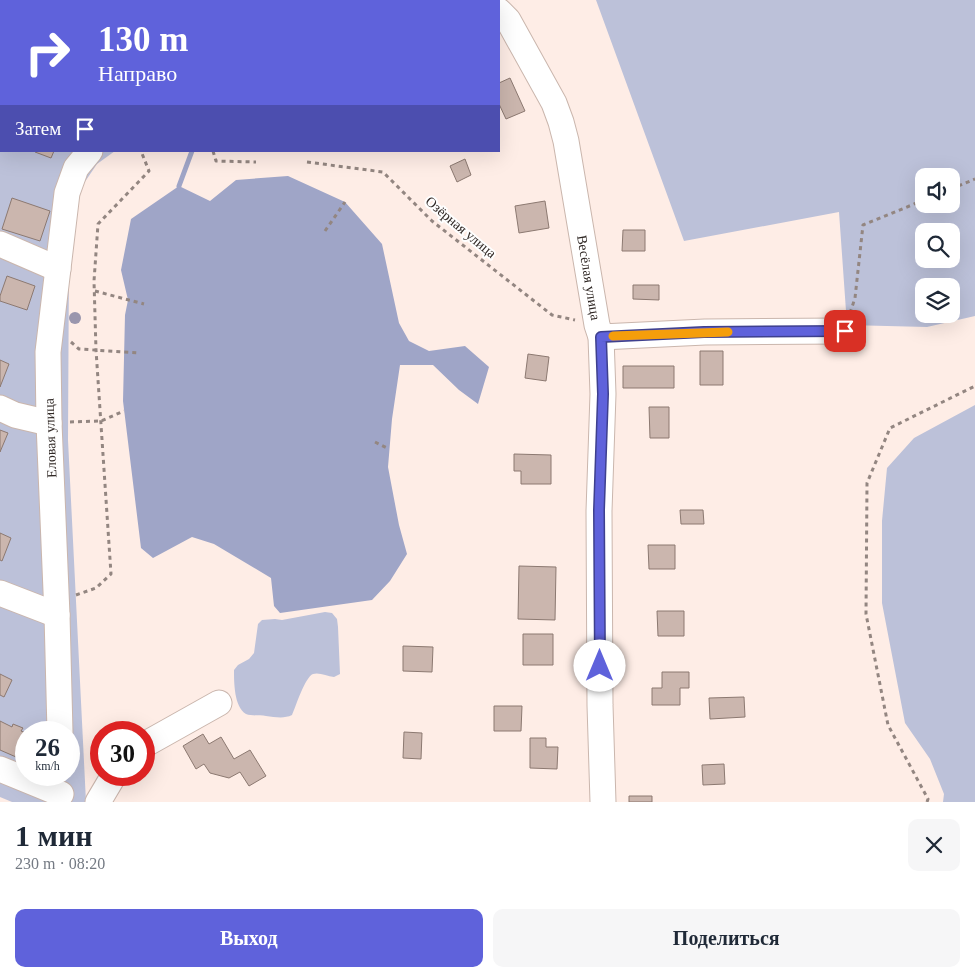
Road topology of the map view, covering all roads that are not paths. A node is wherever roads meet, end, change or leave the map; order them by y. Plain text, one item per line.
1 (500, 12) edge
2 (89, 152) edge
3 (0, 244) edge
4 (58, 269) junction
5 (599, 331) junction
6 (845, 331) dead end
7 (0, 408) edge
8 (49, 423) junction
9 (0, 593) edge
10 (57, 616) junction
11 (219, 703) dead end
12 (60, 721) edge
13 (155, 739) edge
14 (0, 769) edge
15 (107, 786) edge
16 (61, 790) edge
17 (98, 802) edge
18 (603, 802) edge

1 - 5 street, Весёлая улица
2 - 4 street, Еловая улица
3 - 4 street
4 - 8 street, Еловая улица
5 - 6 street
5 - 18 street, Весёлая улица
7 - 8 street
8 - 10 street, Еловая улица
9 - 10 street
10 - 12 street, Еловая улица
11 - 13 street
14 - 16 street
15 - 17 street

